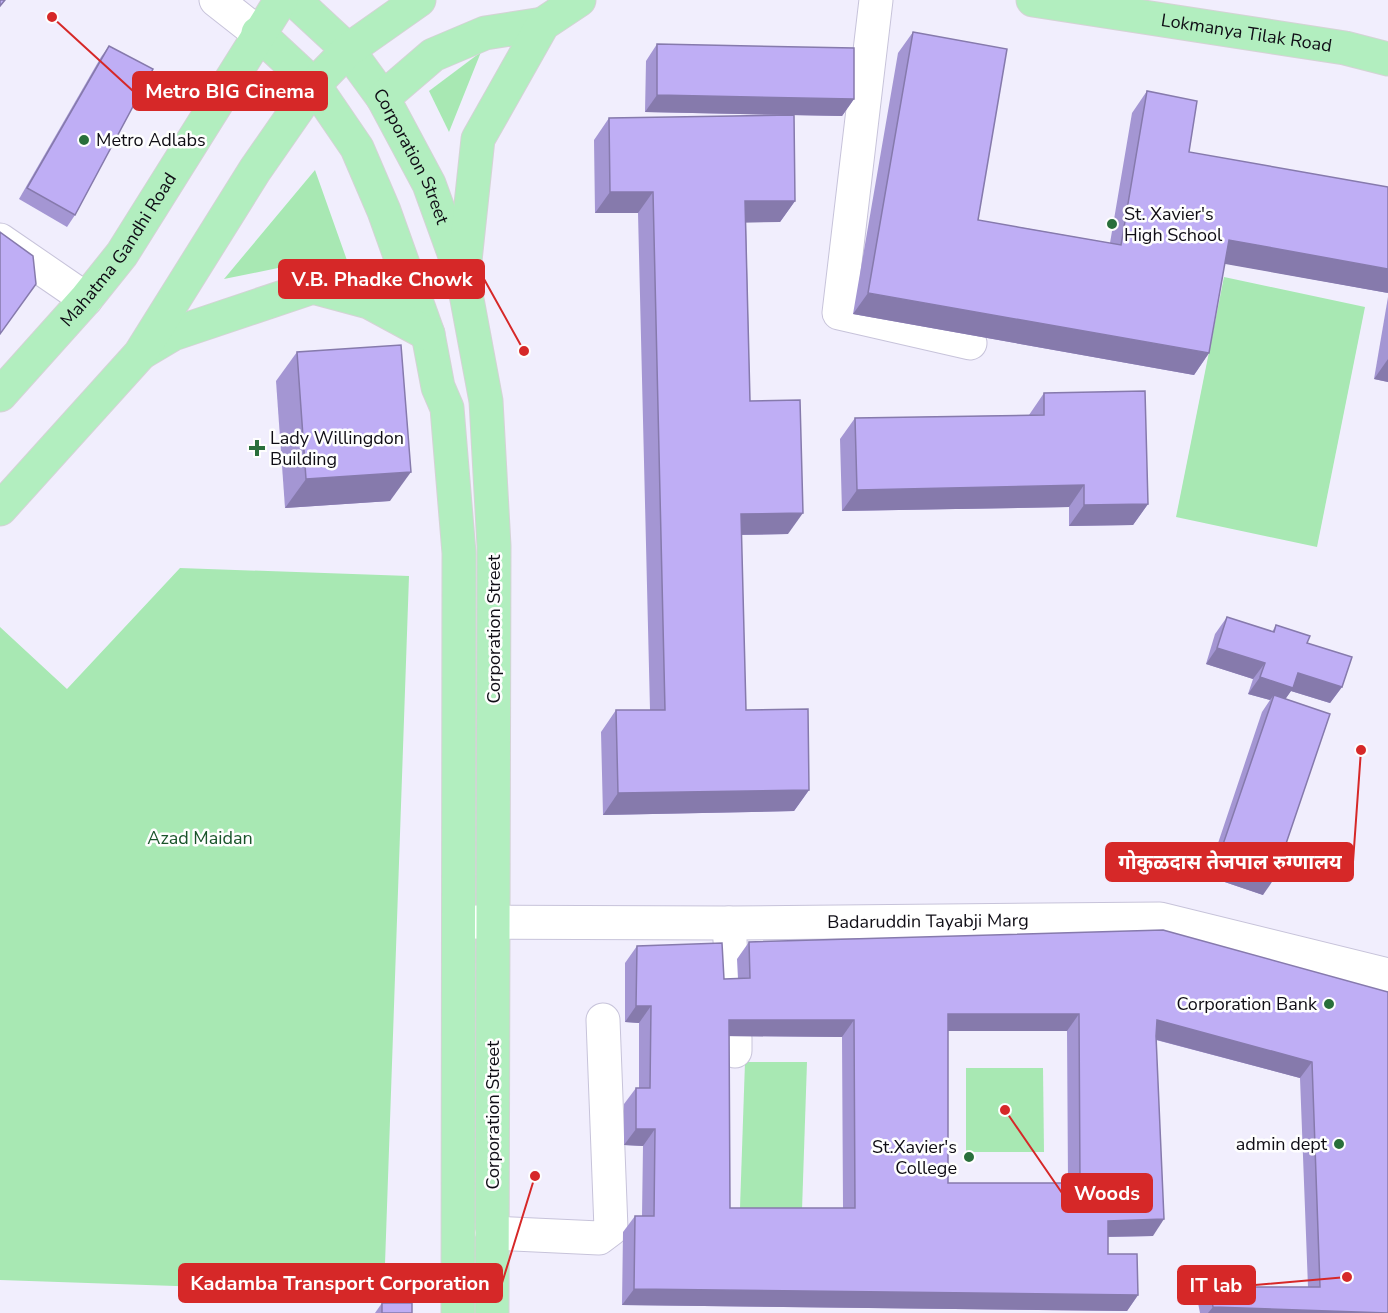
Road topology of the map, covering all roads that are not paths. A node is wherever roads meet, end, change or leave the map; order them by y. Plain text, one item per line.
1 (216, 0) edge
2 (281, 0) edge
3 (294, 0) edge
4 (419, 0) edge
5 (579, 0) edge
6 (876, 0) edge
7 (1033, 0) edge
8 (543, 24) junction
9 (258, 33) junction
10 (348, 50) junction
11 (1388, 59) edge
12 (314, 85) junction
13 (383, 98) junction
14 (0, 240) edge
15 (463, 278) junction
16 (86, 299) junction
17 (428, 334) junction
18 (970, 343) edge
19 (140, 354) junction
20 (0, 395) edge
21 (0, 509) edge
22 (459, 922) junction
23 (493, 923) junction
24 (729, 923) junction
25 (1388, 975) edge
26 (733, 993) edge
27 (603, 1020) dead end
28 (492, 1233) junction
29 (458, 1313) edge
30 (492, 1313) edge

1 - 9 street
2 - 9 main road, Mahatma Gandhi Road
3 - 10 main road, Corporation Street
4 - 10 main road
5 - 8 main road
6 - 18 street
7 - 11 main road, Lokmanya Tilak Road
8 - 13 main road
8 - 15 main road
9 - 12 main road, Corporation Street
9 - 16 main road, Mahatma Gandhi Road
10 - 12 main road
10 - 13 main road, Corporation Street
12 - 17 main road, Corporation Street
12 - 19 main road
13 - 15 main road, Corporation Street
14 - 16 street
15 - 23 main road, Corporation Street
16 - 20 main road, Mahatma Gandhi Road
17 - 19 main road
17 - 22 main road, Corporation Street
19 - 21 main road
22 - 23 street, Badaruddin Tayabji Marg
22 - 29 main road, Corporation Street
23 - 24 street, Badaruddin Tayabji Marg
23 - 28 main road, Corporation Street
24 - 25 street, Badaruddin Tayabji Marg
24 - 26 street
27 - 28 street
28 - 30 main road, Corporation Street

